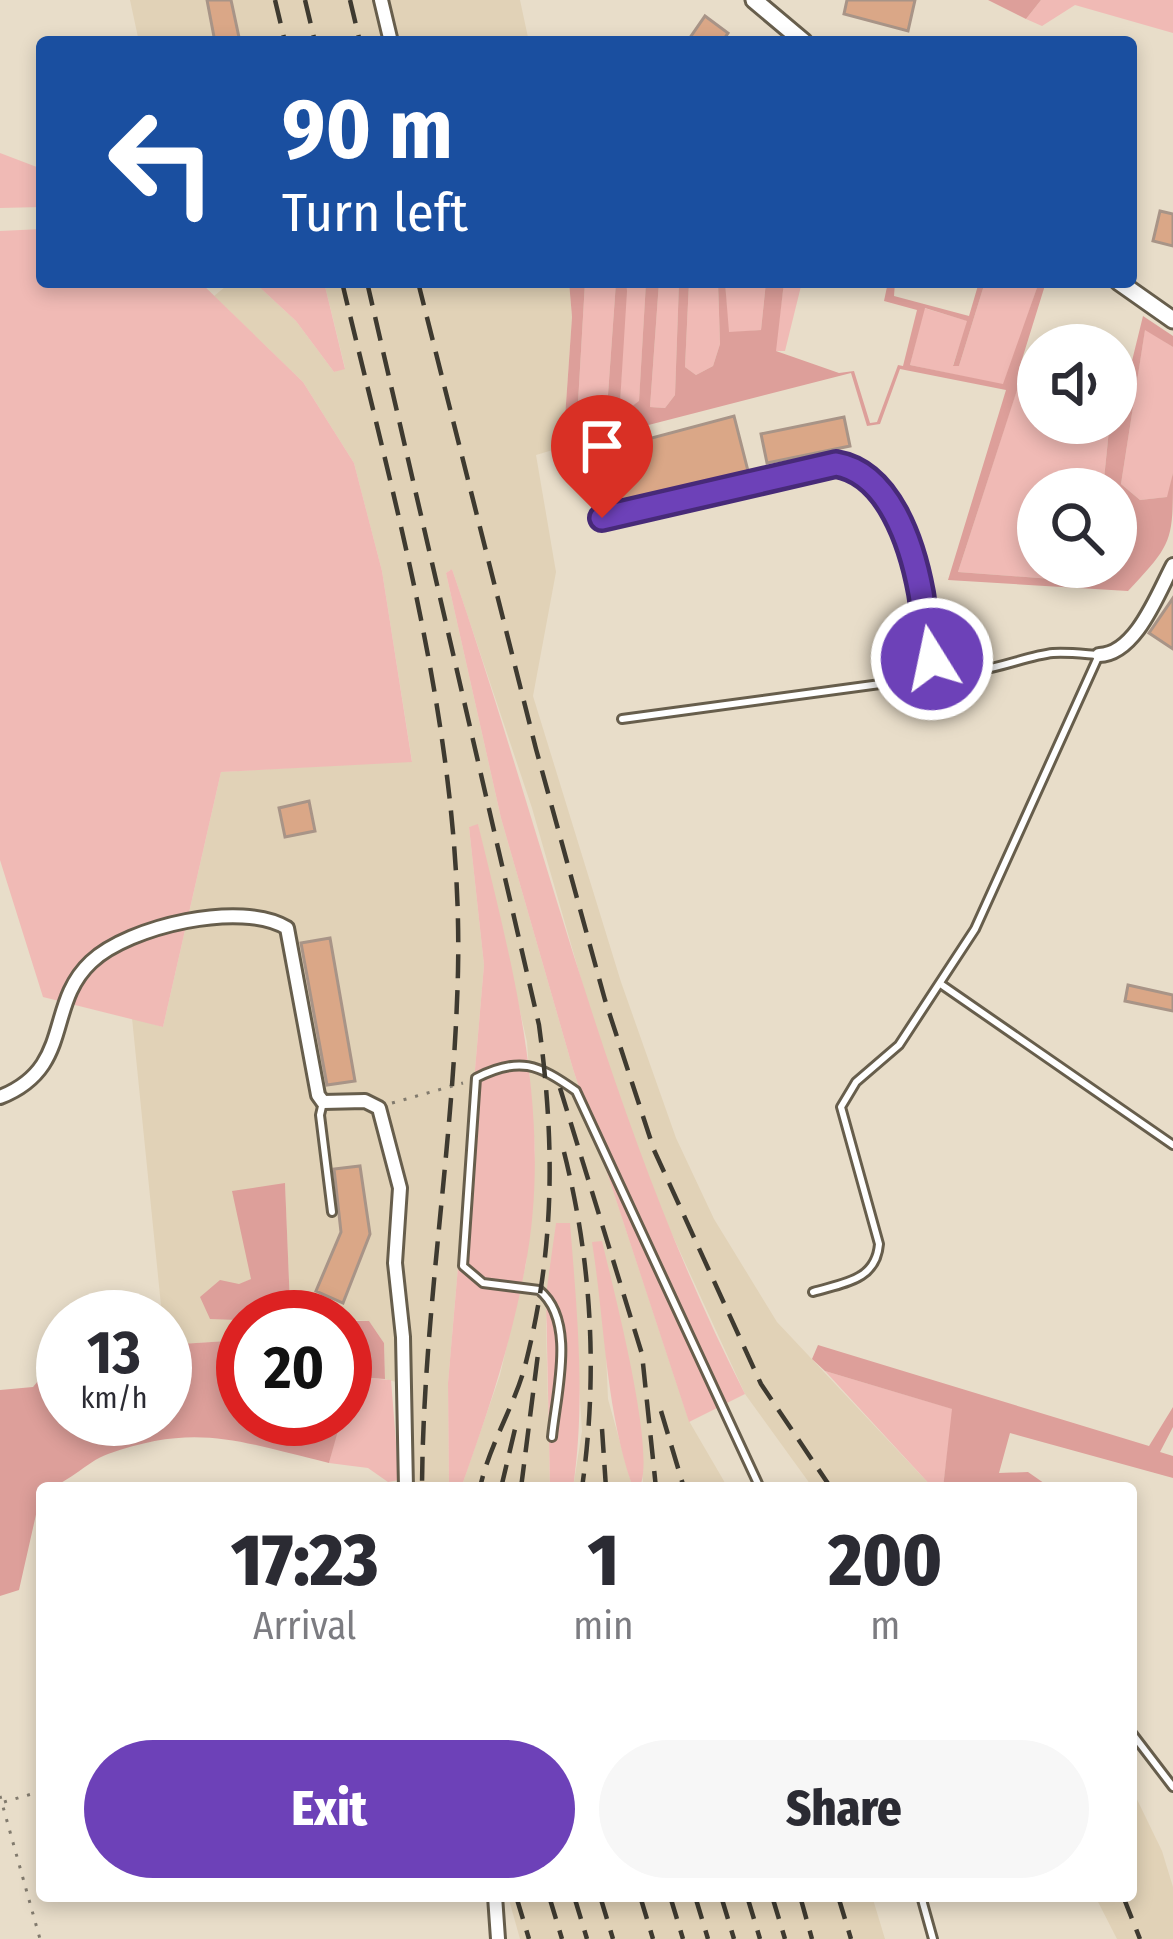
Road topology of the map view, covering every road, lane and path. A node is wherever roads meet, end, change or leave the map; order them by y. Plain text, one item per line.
1 (381, 0) edge
2 (754, 0) edge
3 (390, 36) edge
4 (797, 36) edge
5 (1128, 288) edge
6 (1173, 320) edge
7 (602, 518) dead end
8 (1173, 565) edge
9 (1099, 655) junction
10 (946, 668) junction
11 (622, 719) dead end
12 (941, 985) junction
13 (476, 1078) junction
14 (0, 1097) edge
15 (323, 1102) junction
16 (379, 1108) junction
17 (1173, 1145) edge
18 (332, 1212) dead end
19 (813, 1292) dead end
20 (552, 1437) dead end
21 (406, 1482) edge
22 (757, 1482) edge
23 (1137, 1740) edge
24 (1173, 1787) edge
25 (36, 1793) edge
26 (0, 1796) edge
27 (2, 1803) edge
28 (495, 1902) edge
29 (923, 1902) edge
30 (40, 1939) edge
31 (498, 1939) edge
32 (934, 1939) edge

1 - 3 street
2 - 4 street
5 - 6 street
7 - 10 lane
8 - 9 street
9 - 10 lane
9 - 12 lane
10 - 11 lane
12 - 17 lane
12 - 19 lane
13 - 16 path
13 - 20 lane
13 - 22 lane
14 - 15 street
15 - 16 street
15 - 18 lane
16 - 21 street
23 - 24 lane
25 - 27 path
26 - 27 path
27 - 30 path
28 - 31 street
29 - 32 lane

